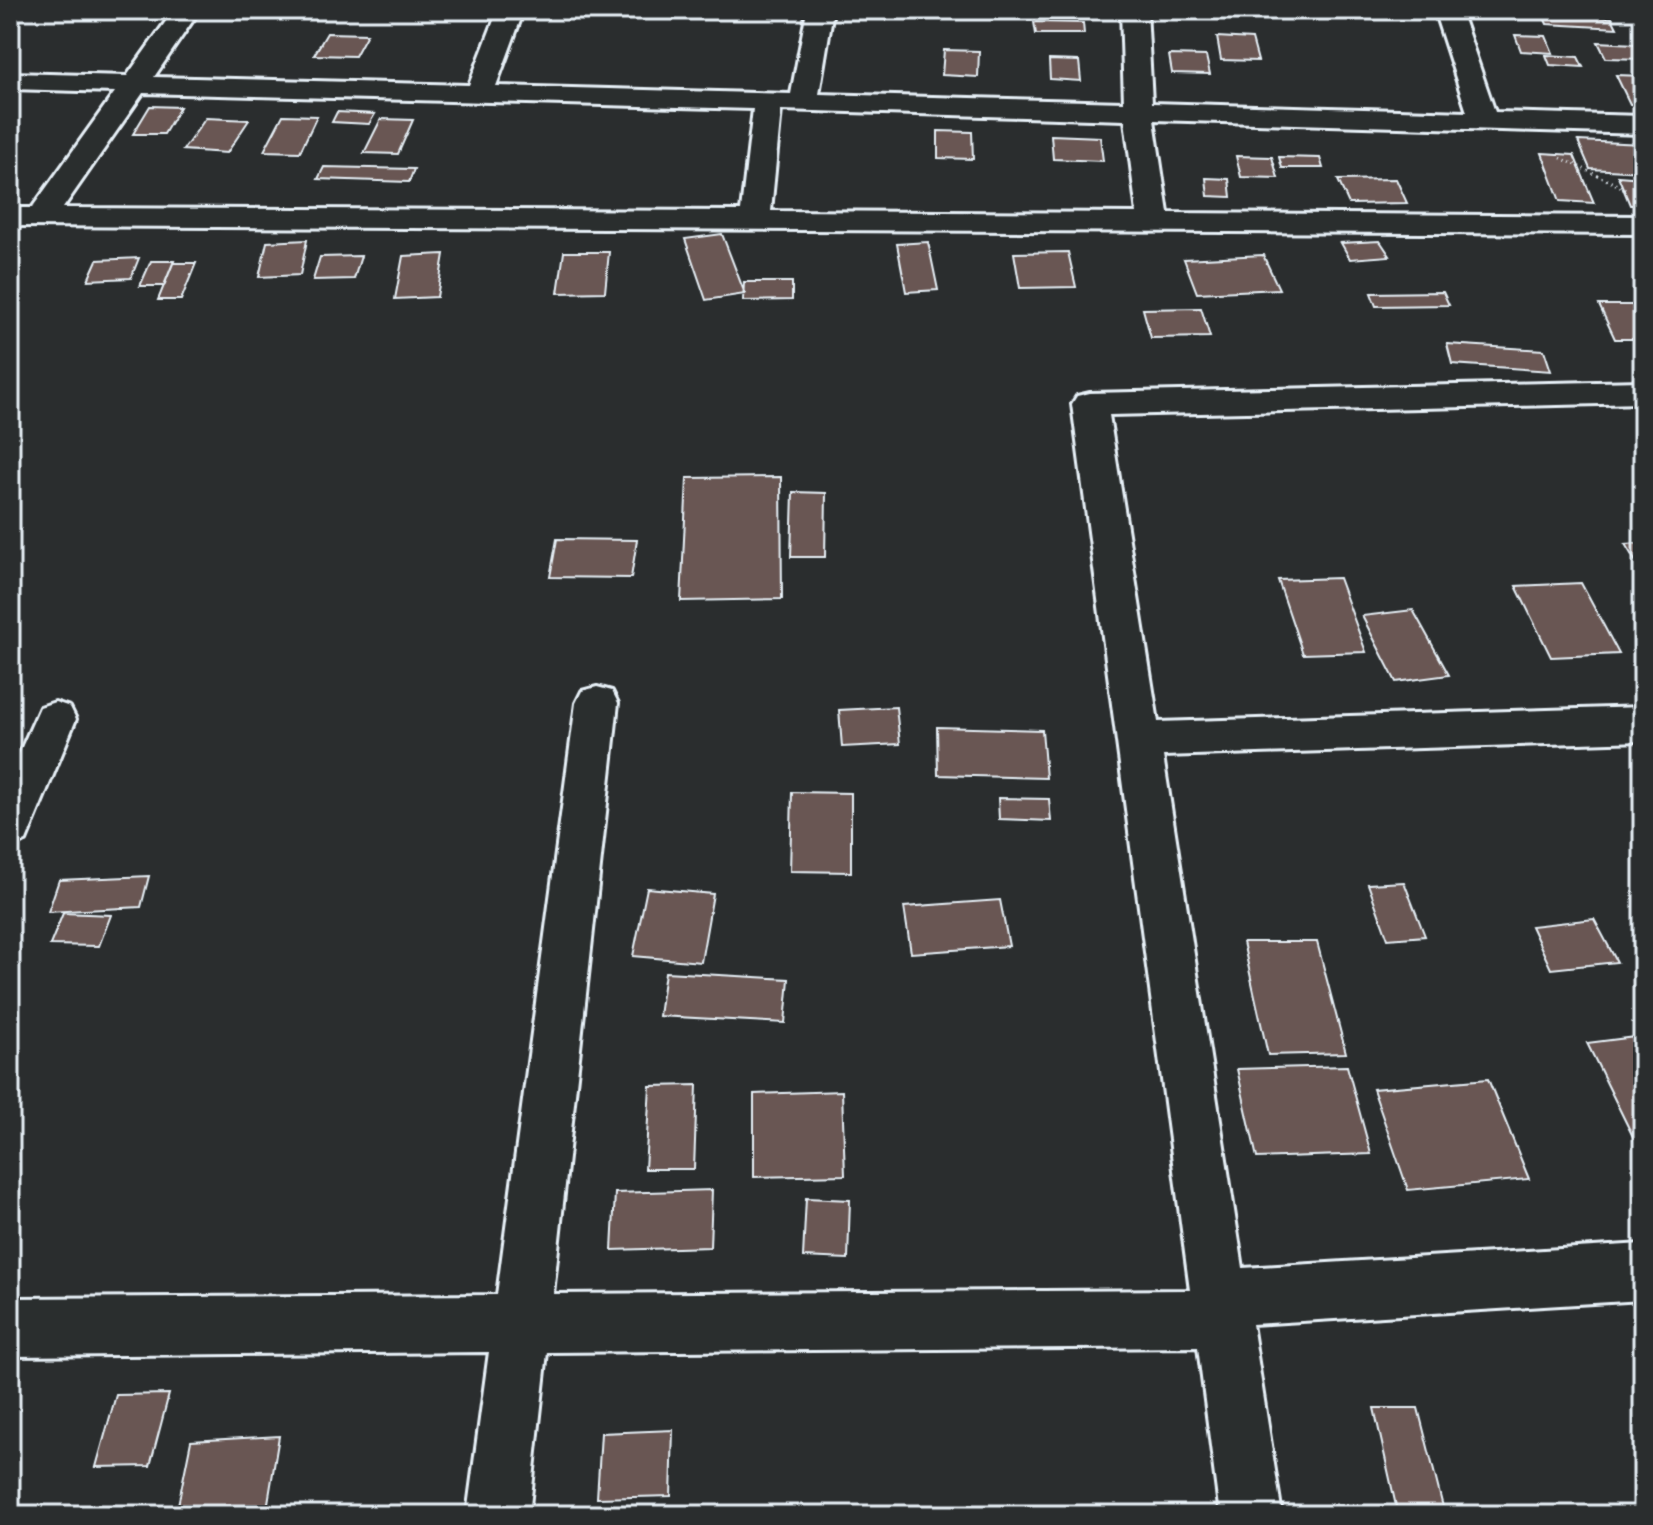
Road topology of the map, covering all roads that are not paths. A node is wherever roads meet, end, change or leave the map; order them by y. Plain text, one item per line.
1 (187, 10) edge
2 (511, 10) edge
3 (820, 10) edge
4 (1134, 10) edge
5 (1447, 10) edge
6 (10, 81) edge
7 (137, 84) junction
8 (479, 94) junction
9 (768, 101) junction
10 (804, 102) junction
11 (1138, 111) junction
12 (1484, 121) junction
13 (1643, 125) edge
14 (26, 217) edge
15 (755, 221) junction
16 (1154, 223) junction
17 (1643, 225) edge
18 (1643, 392) edge
19 (597, 703) dead end
20 (55, 719) dead end
21 (1643, 724) edge
22 (1139, 740) junction
23 (10, 828) edge
24 (1643, 1272) edge
25 (1222, 1308) junction
26 (522, 1323) junction
27 (10, 1327) edge
28 (498, 1515) edge
29 (1251, 1515) edge

1 - 7 street
2 - 8 street
3 - 10 street
4 - 11 street
5 - 12 street
6 - 7 street
7 - 8 street
7 - 14 street
8 - 9 street
9 - 10 street
9 - 15 street
10 - 11 street
11 - 12 street
11 - 16 street
12 - 13 street
14 - 15 street
15 - 16 street
16 - 17 street
18 - 22 street
19 - 26 street
20 - 23 street
21 - 22 street
22 - 25 street
24 - 25 street
25 - 26 street
25 - 29 street
26 - 27 street
26 - 28 street

